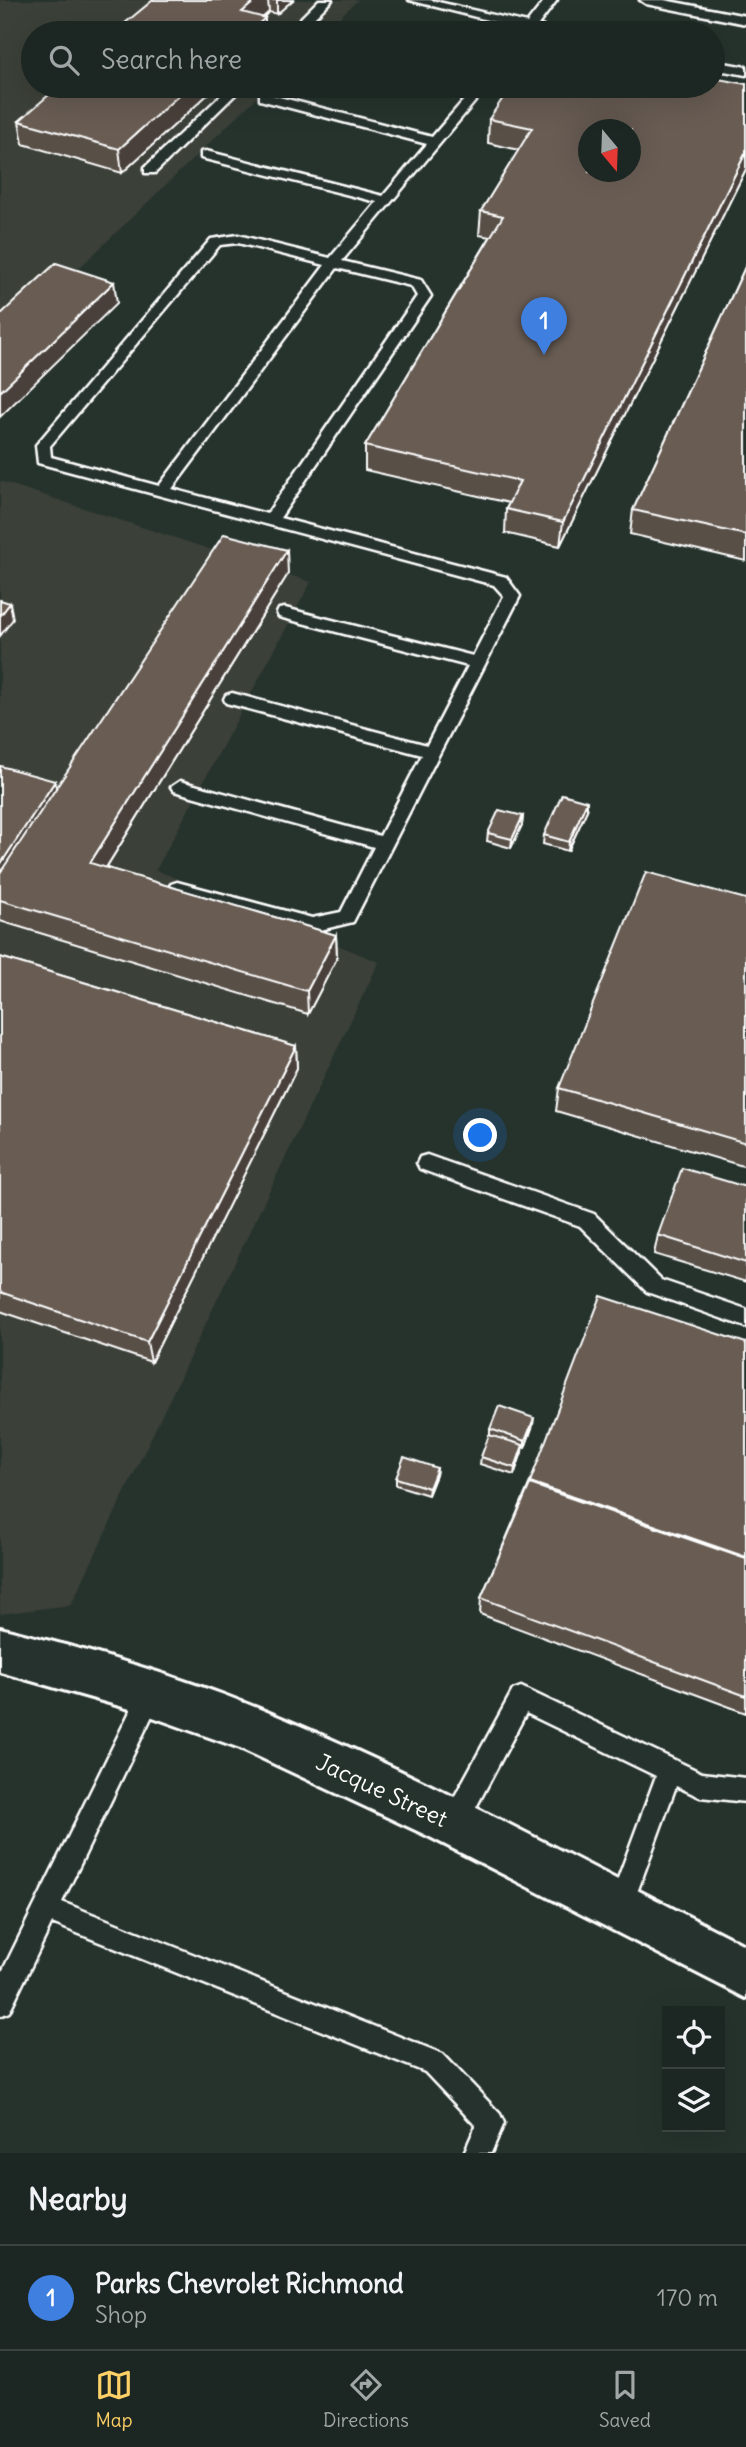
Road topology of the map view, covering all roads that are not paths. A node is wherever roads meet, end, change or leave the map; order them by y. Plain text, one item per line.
1 (326, 0) edge
2 (415, 0) edge
3 (551, 0) edge
4 (646, 0) edge
5 (746, 20) edge
6 (304, 21) edge
7 (492, 21) edge
8 (535, 21) edge
9 (725, 67) edge
10 (746, 71) edge
11 (225, 98) edge
12 (268, 98) edge
13 (472, 98) edge
14 (436, 142) junction
15 (206, 155) dead end
16 (150, 170) dead end
17 (387, 201) junction
18 (334, 262) junction
19 (162, 492) junction
20 (270, 521) junction
21 (285, 613) dead end
22 (478, 663) junction
23 (232, 699) dead end
24 (432, 752) junction
25 (180, 787) dead end
26 (385, 844) junction
27 (155, 883) edge
28 (427, 1163) dead end
29 (746, 1318) edge
30 (0, 1650) edge
31 (151, 1693) junction
32 (670, 1770) junction
33 (746, 1790) edge
34 (454, 1823) junction
35 (46, 1908) junction
36 (619, 1909) junction
37 (746, 1973) edge
38 (0, 2003) edge
39 (477, 2153) edge

1 - 6 lane
2 - 7 lane
3 - 8 lane
4 - 5 lane
9 - 10 lane
11 - 16 lane
12 - 14 lane
13 - 14 lane
14 - 17 lane
15 - 17 lane
17 - 18 lane
18 - 19 lane
18 - 19 lane
18 - 20 lane
19 - 20 lane
20 - 22 lane
21 - 22 lane
22 - 24 lane
23 - 24 lane
24 - 26 lane
25 - 26 lane
26 - 27 lane
28 - 29 lane
30 - 31 street, Jacque Street
31 - 34 street, Jacque Street
31 - 35 lane
32 - 33 lane
32 - 34 lane
32 - 36 lane
34 - 36 street, Jacque Street
35 - 38 lane
35 - 39 lane
36 - 37 street, Jacque Street

